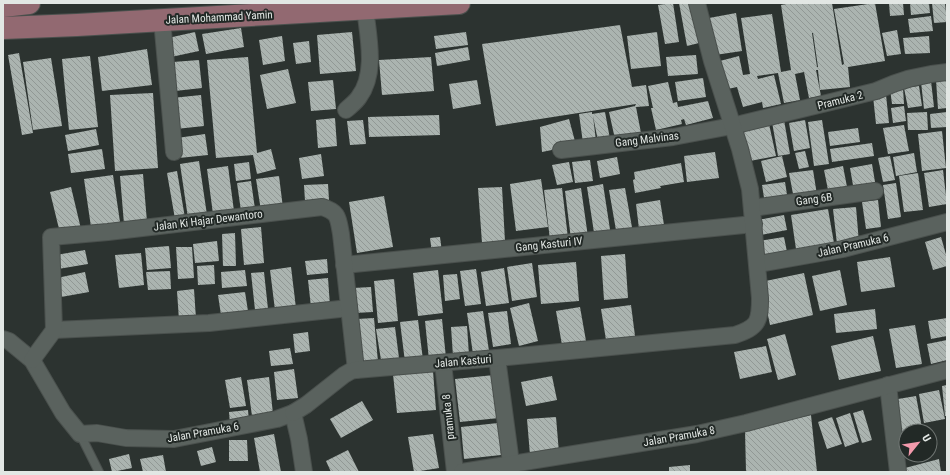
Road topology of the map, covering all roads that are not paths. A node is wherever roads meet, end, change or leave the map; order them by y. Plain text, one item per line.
1 (29, 3) edge
2 (458, 3) edge
3 (697, 3) edge
4 (3, 6) edge
5 (365, 8) junction
6 (162, 20) junction
7 (3, 28) edge
8 (947, 72) edge
9 (346, 110) dead end
10 (732, 126) junction
11 (561, 150) dead end
12 (174, 152) dead end
13 (875, 191) dead end
14 (752, 208) junction
15 (947, 222) edge
16 (754, 224) junction
17 (758, 264) junction
18 (344, 265) junction
19 (349, 308) junction
20 (54, 330) junction
21 (3, 339) edge
22 (497, 358) junction
23 (32, 360) junction
24 (443, 363) junction
25 (356, 370) junction
26 (947, 370) edge
27 (888, 385) junction
28 (293, 413) junction
29 (80, 434) junction
30 (511, 463) junction
31 (99, 472) edge
32 (304, 472) edge
33 (454, 472) edge
34 (462, 472) edge
35 (898, 472) edge

1 - 4 main road
2 - 5 main road, Jalan Mohammad Yamin
3 - 10 street, Jalan Kasturi
5 - 6 main road, Jalan Mohammad Yamin
5 - 9 street
6 - 7 main road, Jalan Mohammad Yamin
6 - 12 street
8 - 10 street, Pramuka 2
10 - 11 street, Gang Malvinas
10 - 14 street, Jalan Kasturi
13 - 14 street, Gang 6B
14 - 16 street, Jalan Kasturi
15 - 17 street, Jalan Pramuka 6
16 - 17 street, Jalan Kasturi
16 - 18 street, Gang Kasturi IV
17 - 22 street, Jalan Kasturi
18 - 19 street, Jalan Ki Hajar Dewantoro
18 - 20 street, Jalan Ki Hajar Dewantoro
19 - 20 street
19 - 25 street, Jalan Ki Hajar Dewantoro
20 - 23 street
21 - 23 street
22 - 24 street, Jalan Kasturi
22 - 30 street
23 - 29 street
24 - 25 street, Jalan Kasturi
24 - 33 street, pramuka 8
25 - 28 street, Jalan Kasturi
26 - 27 street, Jalan Pramuka 8
27 - 30 street, Jalan Pramuka 8
27 - 35 street
28 - 29 street, Jalan Pramuka 6
28 - 32 street
29 - 31 lane
30 - 34 street

